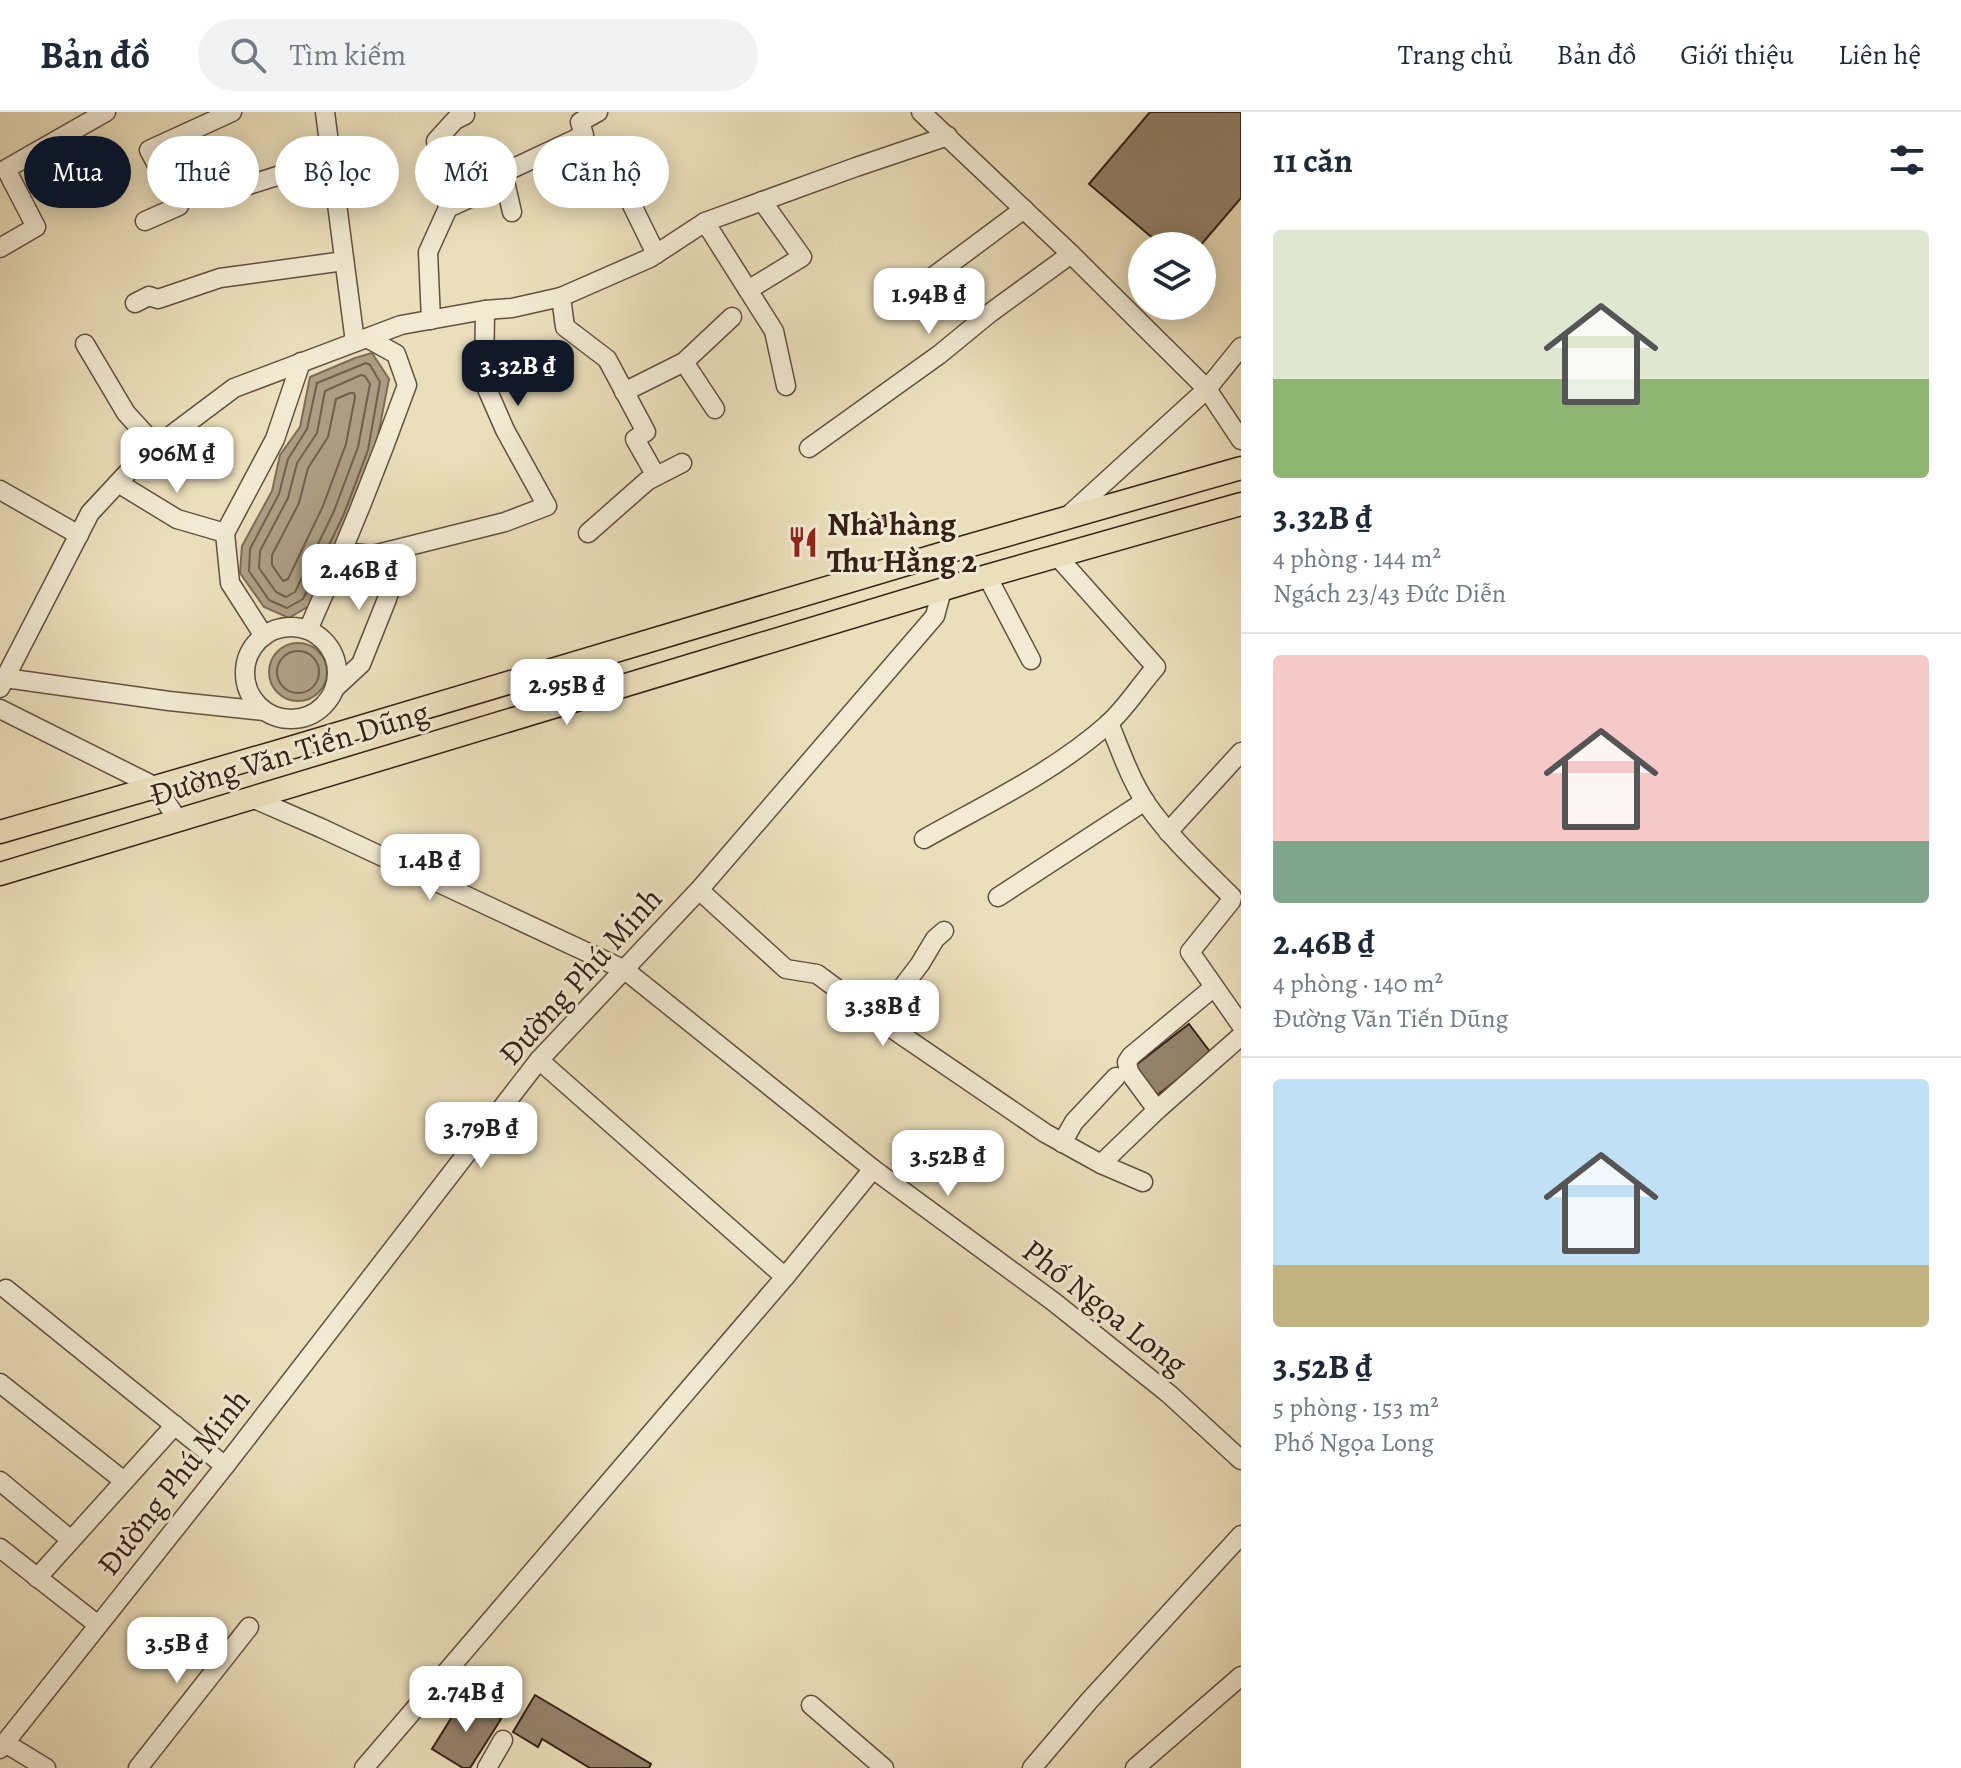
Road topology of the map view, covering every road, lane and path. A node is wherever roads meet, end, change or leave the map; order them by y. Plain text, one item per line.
1 (106, 112) edge
2 (232, 112) edge
3 (325, 112) edge
4 (464, 112) edge
5 (598, 112) edge
6 (921, 112) edge
7 (328, 136) edge
8 (441, 136) edge
9 (948, 136) junction
10 (517, 166) edge
11 (762, 201) junction
12 (337, 208) edge
13 (448, 208) edge
14 (511, 208) edge
15 (633, 208) edge
16 (1024, 209) junction
17 (512, 212) dead end
18 (145, 221) dead end
19 (705, 222) junction
20 (0, 248) edge
21 (656, 254) junction
22 (1071, 254) junction
23 (344, 261) junction
24 (748, 290) junction
25 (561, 297) junction
26 (899, 302) dead end
27 (135, 303) dead end
28 (485, 310) junction
29 (732, 317) dead end
30 (431, 320) junction
31 (361, 340) junction
32 (85, 344) dead end
33 (1241, 347) edge
34 (301, 362) junction
35 (684, 362) junction
36 (786, 386) dead end
37 (1207, 389) junction
38 (624, 392) junction
39 (715, 409) dead end
40 (1241, 440) edge
41 (156, 446) junction
42 (809, 448) dead end
43 (682, 463) dead end
44 (1241, 468) edge
45 (656, 476) junction
46 (118, 483) junction
47 (0, 490) edge
48 (1241, 504) edge
49 (1066, 518) junction
50 (225, 533) junction
51 (588, 533) dead end
52 (79, 535) junction
53 (404, 548) junction
54 (342, 552) junction
55 (1057, 556) junction
56 (987, 576) junction
57 (942, 590) junction
58 (308, 630) junction
59 (264, 636) junction
60 (1031, 660) dead end
61 (3, 683) edge
62 (334, 689) junction
63 (0, 709) edge
64 (264, 711) junction
65 (294, 720) junction
66 (1109, 723) junction
67 (283, 750) junction
68 (1241, 752) edge
69 (156, 787) junction
70 (252, 798) junction
71 (1145, 801) junction
72 (178, 820) junction
73 (0, 832) edge
74 (1168, 832) junction
75 (924, 839) dead end
76 (0, 874) edge
77 (699, 890) junction
78 (998, 897) dead end
79 (944, 931) dead end
80 (625, 970) junction
81 (1214, 987) junction
82 (1239, 1016) edge
83 (878, 1019) junction
84 (1241, 1036) edge
85 (539, 1060) junction
86 (1116, 1077) dead end
87 (1157, 1110) junction
88 (1062, 1143) junction
89 (1101, 1164) junction
90 (873, 1169) junction
91 (1143, 1182) dead end
92 (785, 1277) junction
93 (6, 1289) dead end
94 (0, 1383) edge
95 (175, 1425) junction
96 (1241, 1460) edge
97 (225, 1466) junction
98 (0, 1481) edge
99 (124, 1481) junction
100 (1241, 1535) edge
101 (71, 1540) junction
102 (0, 1548) edge
103 (37, 1578) junction
104 (98, 1625) junction
105 (249, 1627) dead end
106 (1241, 1676) edge
107 (811, 1705) dead end
108 (503, 1740) dead end
109 (2, 1746) edge
110 (46, 1768) edge
111 (138, 1768) edge
112 (364, 1768) edge
113 (487, 1768) edge
114 (884, 1768) edge
115 (1032, 1768) edge
116 (1135, 1768) edge

1 - 20 street
2 - 18 street
3 - 7 street
4 - 8 street
5 - 10 street
6 - 9 street
9 - 11 street
9 - 16 street
11 - 19 street
11 - 24 street
12 - 23 street
13 - 30 street
14 - 17 street
15 - 21 street
16 - 22 street
16 - 26 street
19 - 21 street
19 - 24 street
21 - 25 street
22 - 37 street
22 - 42 street
23 - 27 street
23 - 31 street
24 - 36 street
25 - 28 street
25 - 38 street
28 - 30 street
28 - 53 street
29 - 35 street
30 - 31 street
31 - 34 street
31 - 54 street
32 - 41 street
33 - 37 street
34 - 41 street
34 - 50 street
35 - 38 street
35 - 39 street
37 - 40 street
37 - 49 street
38 - 45 street
41 - 46 street
43 - 45 street
44 - 49 main road, Đường Văn Tiến Dũng
45 - 51 street
46 - 50 street
46 - 52 street
47 - 52 street
48 - 55 main road, Đường Văn Tiến Dũng
49 - 67 main road, Đường Văn Tiến Dũng
50 - 59 street
52 - 61 street
53 - 54 street
53 - 62 street
54 - 58 street
55 - 56 main road, Đường Văn Tiến Dũng
55 - 66 street
56 - 57 main road, Đường Văn Tiến Dũng
56 - 60 street
57 - 70 main road, Đường Văn Tiến Dũng
57 - 77 street, Đường Phú Minh
58 - 59 street
58 - 62 street
59 - 64 street
61 - 64 street
62 - 65 street
63 - 69 street
64 - 65 street
65 - 67 street
66 - 71 street
66 - 75 street
67 - 69 main road, Đường Văn Tiến Dũng
68 - 74 street
69 - 72 street
69 - 73 main road, Đường Văn Tiến Dũng
70 - 72 main road, Đường Văn Tiến Dũng
70 - 80 street, Phố Ngọa Long
71 - 74 street
71 - 78 street
72 - 76 main road, Đường Văn Tiến Dũng
74 - 81 street
77 - 80 street, Đường Phú Minh
77 - 83 street
79 - 83 street
80 - 85 street, Đường Phú Minh
80 - 90 street, Phố Ngọa Long
81 - 82 street
81 - 87 street
83 - 88 street
84 - 87 street
85 - 92 street
85 - 97 street, Đường Phú Minh
86 - 88 street
87 - 89 street
88 - 89 street
89 - 91 street
90 - 92 street
90 - 96 street, Phố Ngọa Long
92 - 112 street
93 - 95 street
94 - 99 street
95 - 97 street
95 - 99 street
97 - 104 street, Đường Phú Minh
98 - 101 street
99 - 101 street
100 - 115 street
101 - 103 street
102 - 103 street
103 - 104 street
104 - 109 street, Đường Phú Minh
105 - 111 street
106 - 116 street
107 - 114 street
108 - 113 street
109 - 110 street

